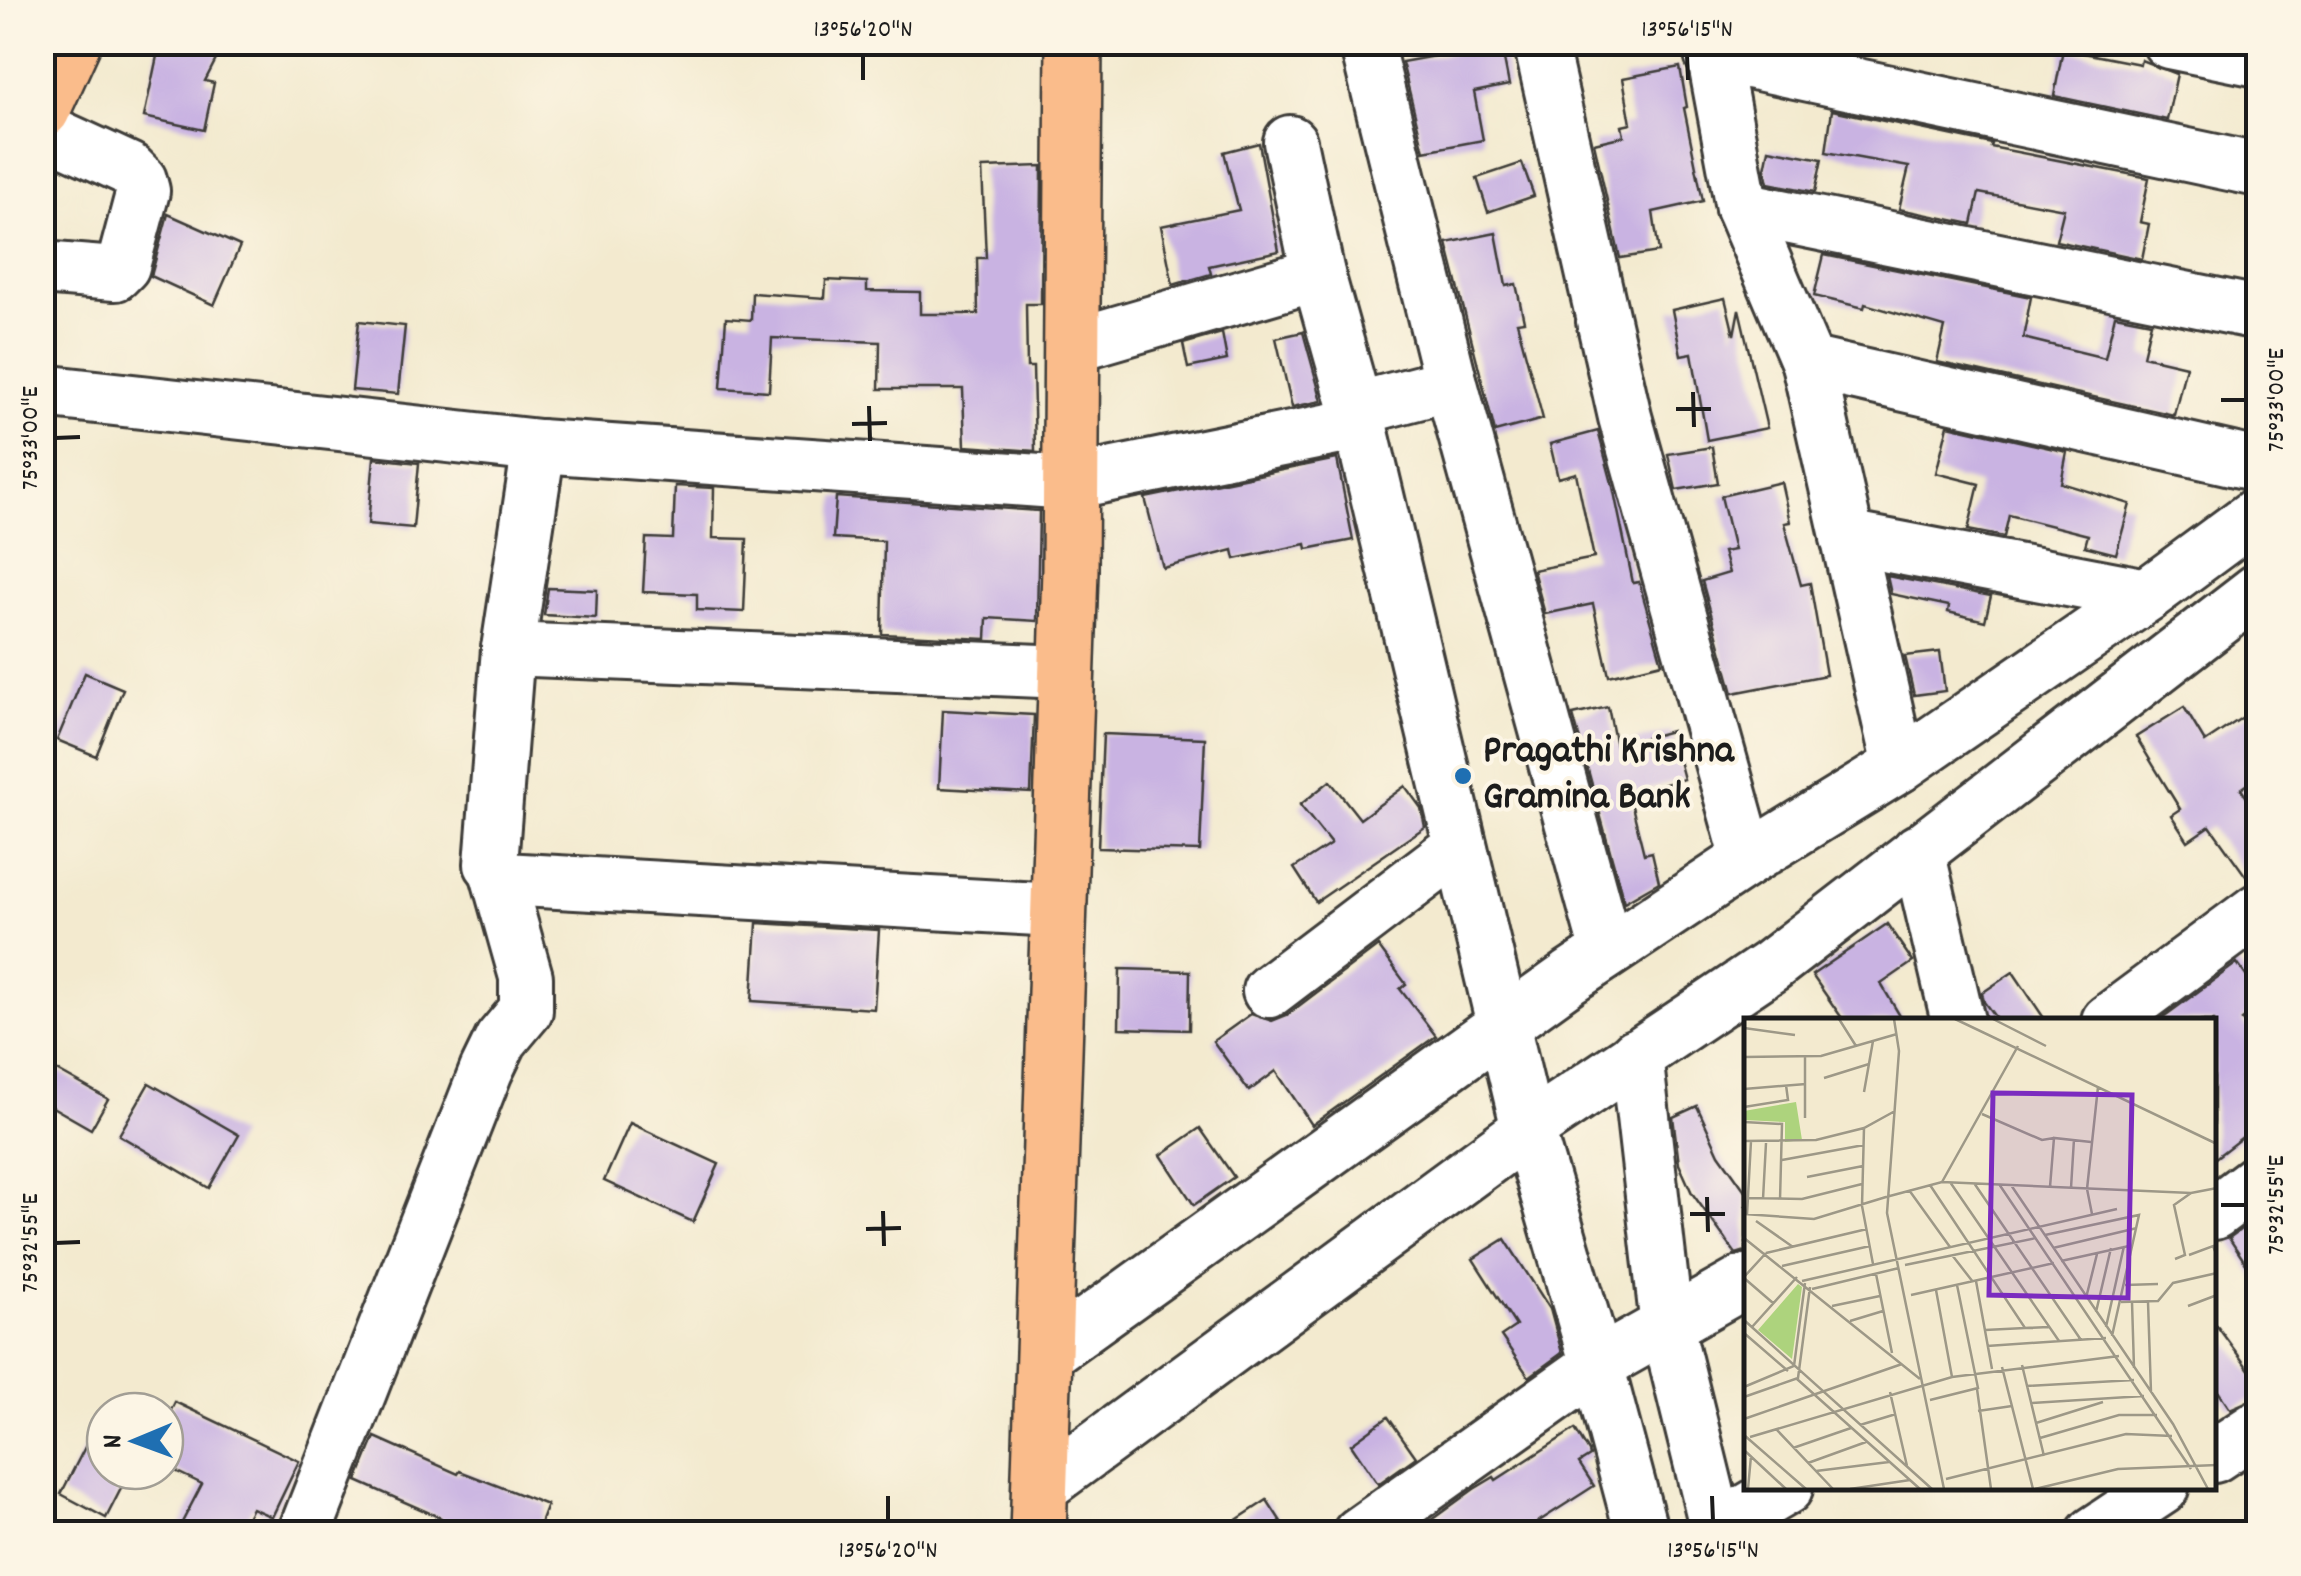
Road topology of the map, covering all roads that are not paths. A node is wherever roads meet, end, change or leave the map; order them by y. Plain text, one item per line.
1 (72, 42) edge
2 (1074, 42) edge
3 (1366, 42) edge
4 (1540, 42) edge
5 (2169, 42) edge
6 (1711, 48) edge
7 (2258, 60) edge
8 (42, 110) edge
9 (42, 129) edge
10 (1290, 142) dead end
11 (2258, 170) edge
12 (1742, 208) junction
13 (42, 268) edge
14 (1318, 274) junction
15 (2258, 313) edge
16 (1072, 346) junction
17 (1808, 363) junction
18 (42, 391) edge
19 (1394, 403) junction
20 (539, 446) junction
21 (2258, 465) edge
22 (1070, 483) junction
23 (2258, 513) edge
24 (1847, 538) junction
25 (2258, 590) edge
26 (2146, 596) junction
27 (508, 649) junction
28 (1066, 672) junction
29 (1899, 766) junction
30 (1460, 846) junction
31 (1918, 851) junction
32 (1748, 859) junction
33 (497, 874) junction
34 (1057, 910) junction
35 (2258, 910) edge
36 (1589, 964) junction
37 (1269, 991) dead end
38 (1515, 1017) junction
39 (1957, 1018) edge
40 (2112, 1018) edge
41 (1616, 1069) junction
42 (1541, 1122) junction
43 (2258, 1180) edge
44 (2216, 1212) edge
45 (1744, 1282) edge
46 (1667, 1327) junction
47 (1043, 1356) junction
48 (1597, 1365) junction
49 (2258, 1427) edge
50 (2216, 1455) edge
51 (1781, 1491) edge
52 (2156, 1491) edge
53 (1039, 1511) edge
54 (2092, 1522) edge
55 (1714, 1532) edge
56 (304, 1534) edge
57 (1358, 1534) edge
58 (1642, 1534) edge

1 - 8 main road
2 - 16 main road
3 - 19 street
4 - 32 street
5 - 7 street
6 - 11 street
6 - 12 street
9 - 13 street
10 - 14 street
12 - 15 street
12 - 17 street
14 - 16 street
14 - 19 street
16 - 22 main road
17 - 21 street
17 - 24 street
18 - 20 street
19 - 22 street
19 - 30 street
19 - 36 street
20 - 22 street
20 - 27 street
22 - 28 main road
23 - 26 street
24 - 26 street
24 - 29 street
25 - 31 street
26 - 29 street
27 - 28 street
27 - 33 street
28 - 34 main road
29 - 32 street
30 - 37 street
30 - 38 street
31 - 39 street
31 - 41 street
32 - 36 street
33 - 34 street
33 - 56 street
34 - 47 main road
35 - 40 street
36 - 38 street
38 - 42 street
38 - 47 street
41 - 42 street
41 - 46 street
42 - 48 street
42 - 53 street
43 - 44 street
45 - 46 street
46 - 48 street
46 - 55 street
47 - 53 main road
48 - 57 street
48 - 58 street
49 - 50 street
51 - 55 street
52 - 54 street

